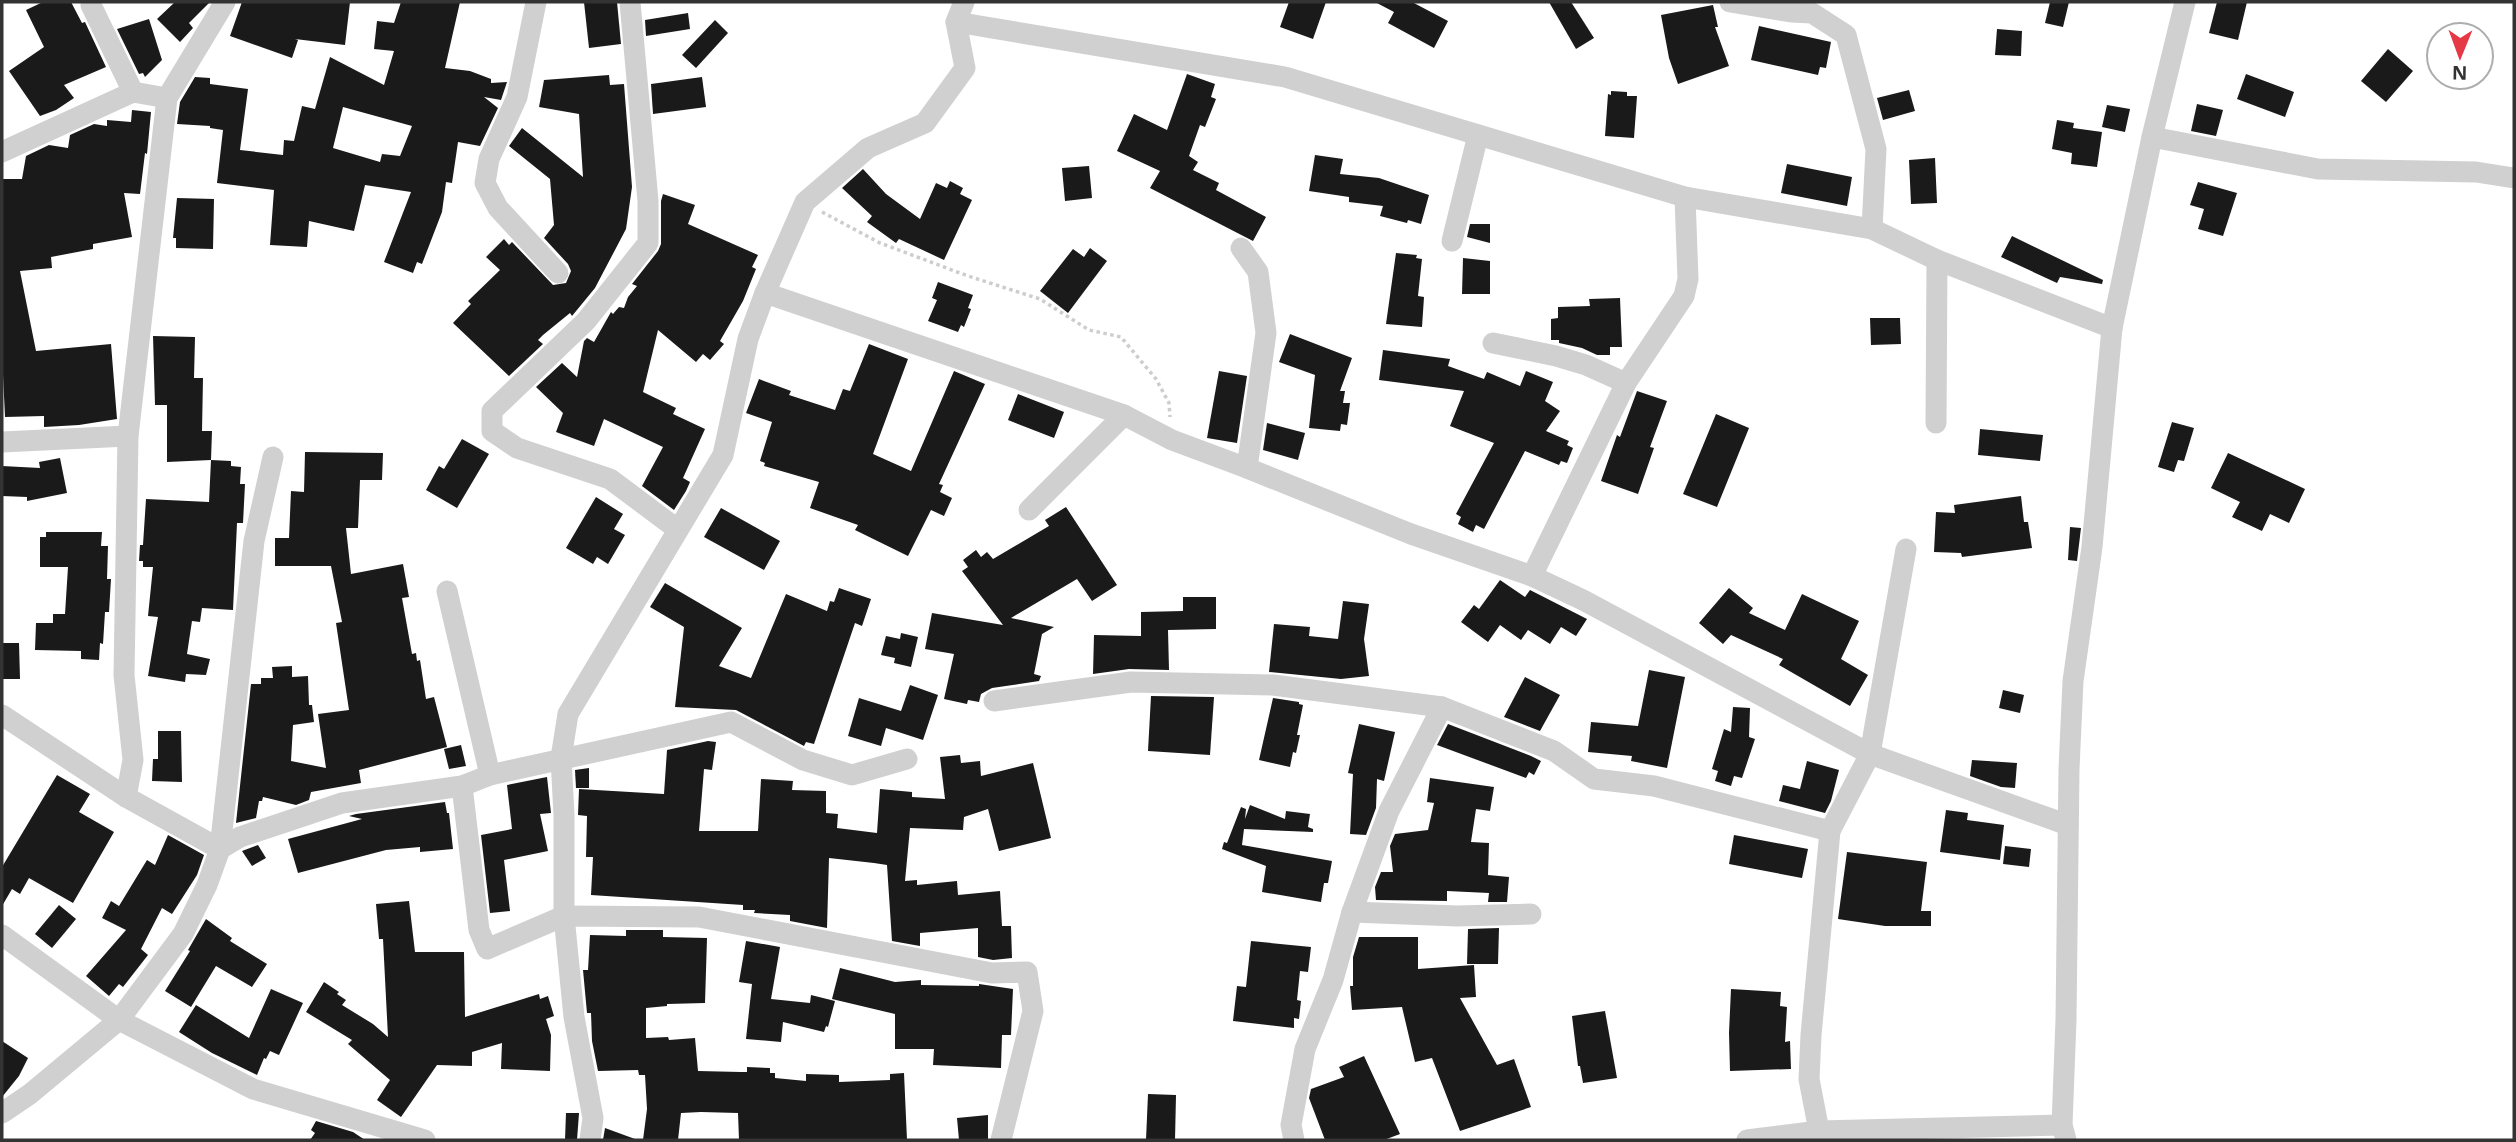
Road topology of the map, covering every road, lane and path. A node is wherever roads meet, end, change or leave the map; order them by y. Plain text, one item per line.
1 (225, 2) edge
2 (536, 2) edge
3 (630, 2) edge
4 (964, 2) edge
5 (1730, 2) edge
6 (2185, 2) edge
7 (91, 5) dead end
8 (956, 22) junction
9 (132, 92) junction
10 (167, 98) junction
11 (1478, 135) junction
12 (2152, 138) junction
13 (2, 152) edge
14 (2514, 178) edge
15 (1685, 197) junction
16 (805, 202) junction
17 (1872, 229) junction
18 (1452, 241) dead end
19 (1241, 248) dead end
20 (1937, 260) junction
21 (558, 272) dead end
22 (765, 293) junction
23 (2112, 328) junction
24 (1493, 343) dead end
25 (1626, 383) junction
26 (1124, 415) junction
27 (1936, 423) dead end
28 (128, 436) junction
29 (1172, 440) junction
30 (2, 442) edge
31 (273, 457) dead end
32 (1247, 468) junction
33 (1030, 510) dead end
34 (677, 529) junction
35 (1906, 549) dead end
36 (1532, 576) junction
37 (447, 591) dead end
38 (994, 701) dead end
39 (1442, 707) junction
40 (2, 715) edge
41 (1870, 754) junction
42 (561, 758) junction
43 (907, 759) dead end
44 (490, 775) junction
45 (462, 786) junction
46 (126, 797) junction
47 (2068, 825) junction
48 (1830, 831) junction
49 (220, 849) junction
50 (1352, 912) junction
51 (1531, 914) dead end
52 (564, 916) junction
53 (2, 935) edge
54 (118, 1020) junction
55 (2, 1113) edge
56 (1819, 1131) junction
57 (2064, 1133) edge
58 (425, 1140) edge
59 (590, 1140) edge
60 (1001, 1140) edge
61 (1294, 1140) edge
62 (1747, 1140) edge

1 - 10 street
2 - 21 street
3 - 34 street
4 - 8 street
5 - 17 street
6 - 12 street
7 - 9 street
8 - 11 street
8 - 16 street
9 - 10 street
9 - 13 street
10 - 28 street
11 - 15 street
11 - 18 street
12 - 14 street
12 - 23 street
15 - 17 street
15 - 25 street
16 - 22 street
16 - 29 path
17 - 20 street
19 - 32 street
20 - 23 street
20 - 27 street
22 - 26 street
22 - 34 street
23 - 47 street
24 - 25 street
25 - 36 street
26 - 29 street
26 - 33 street
28 - 30 street
28 - 46 street
29 - 32 street
31 - 49 street
32 - 36 street
34 - 42 street
35 - 41 street
36 - 41 street
37 - 44 street
38 - 39 street
39 - 48 street
39 - 50 street
40 - 46 street
41 - 47 street
41 - 48 street
42 - 43 street
42 - 44 street
42 - 52 street
44 - 45 street
45 - 49 street
45 - 52 street
46 - 49 street
47 - 57 street
48 - 56 street
49 - 54 street
50 - 51 street
50 - 61 street
52 - 59 street
52 - 60 street
53 - 54 street
54 - 55 street
54 - 58 street
56 - 57 street
56 - 62 street

